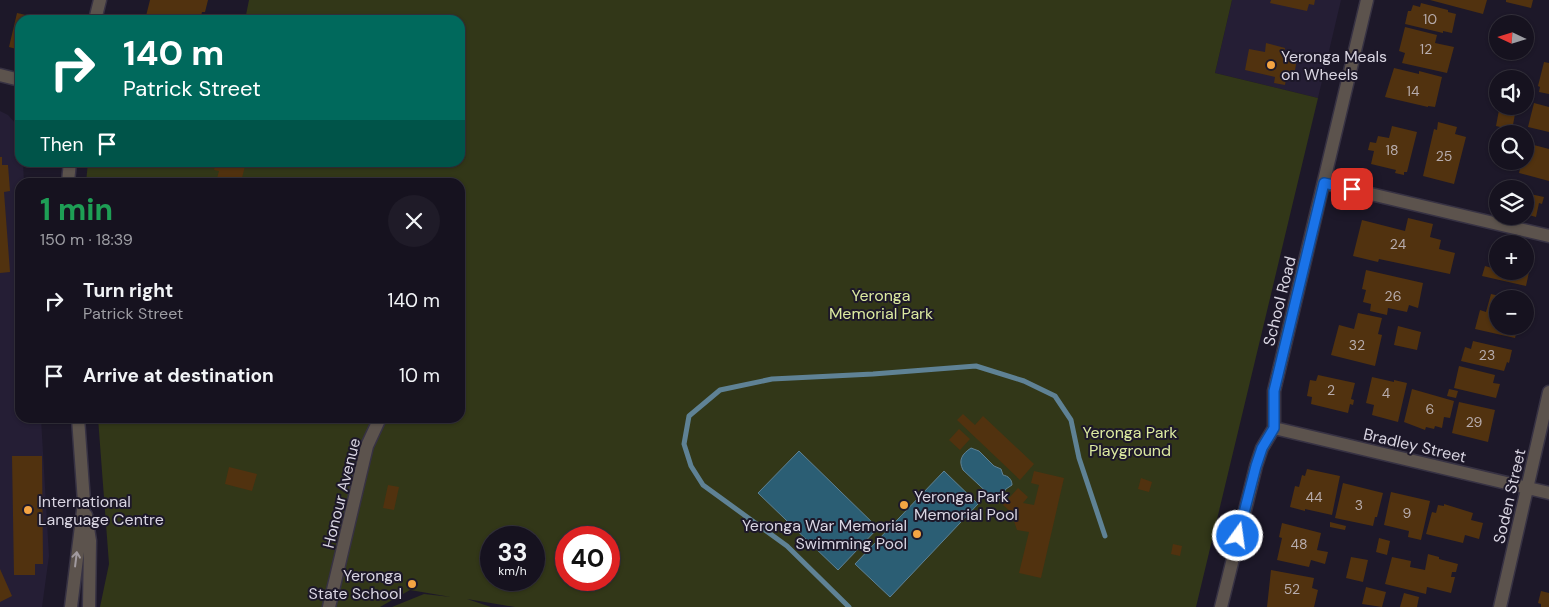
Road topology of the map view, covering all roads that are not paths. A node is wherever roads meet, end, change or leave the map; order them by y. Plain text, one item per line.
1 (100, 0) edge
2 (1368, 0) edge
3 (96, 15) edge
4 (0, 75) edge
5 (15, 79) edge
6 (1324, 183) junction
7 (1549, 236) edge
8 (1549, 392) edge
9 (78, 423) edge
10 (378, 423) edge
11 (1274, 428) junction
12 (1527, 488) junction
13 (1549, 493) edge
14 (84, 502) junction
15 (70, 607) edge
16 (89, 607) edge
17 (329, 607) edge
18 (1221, 607) edge
19 (1500, 607) edge

1 - 3 street
2 - 6 street, School Road
4 - 5 street
6 - 7 street
6 - 11 street, School Road
8 - 12 street, Soden Street
9 - 14 street
10 - 17 street, Honour Avenue
11 - 12 street, Bradley Street
11 - 18 street
12 - 13 street, Bradley Street
12 - 19 street, Soden Street
15 -> 14 street
14 - 16 street

